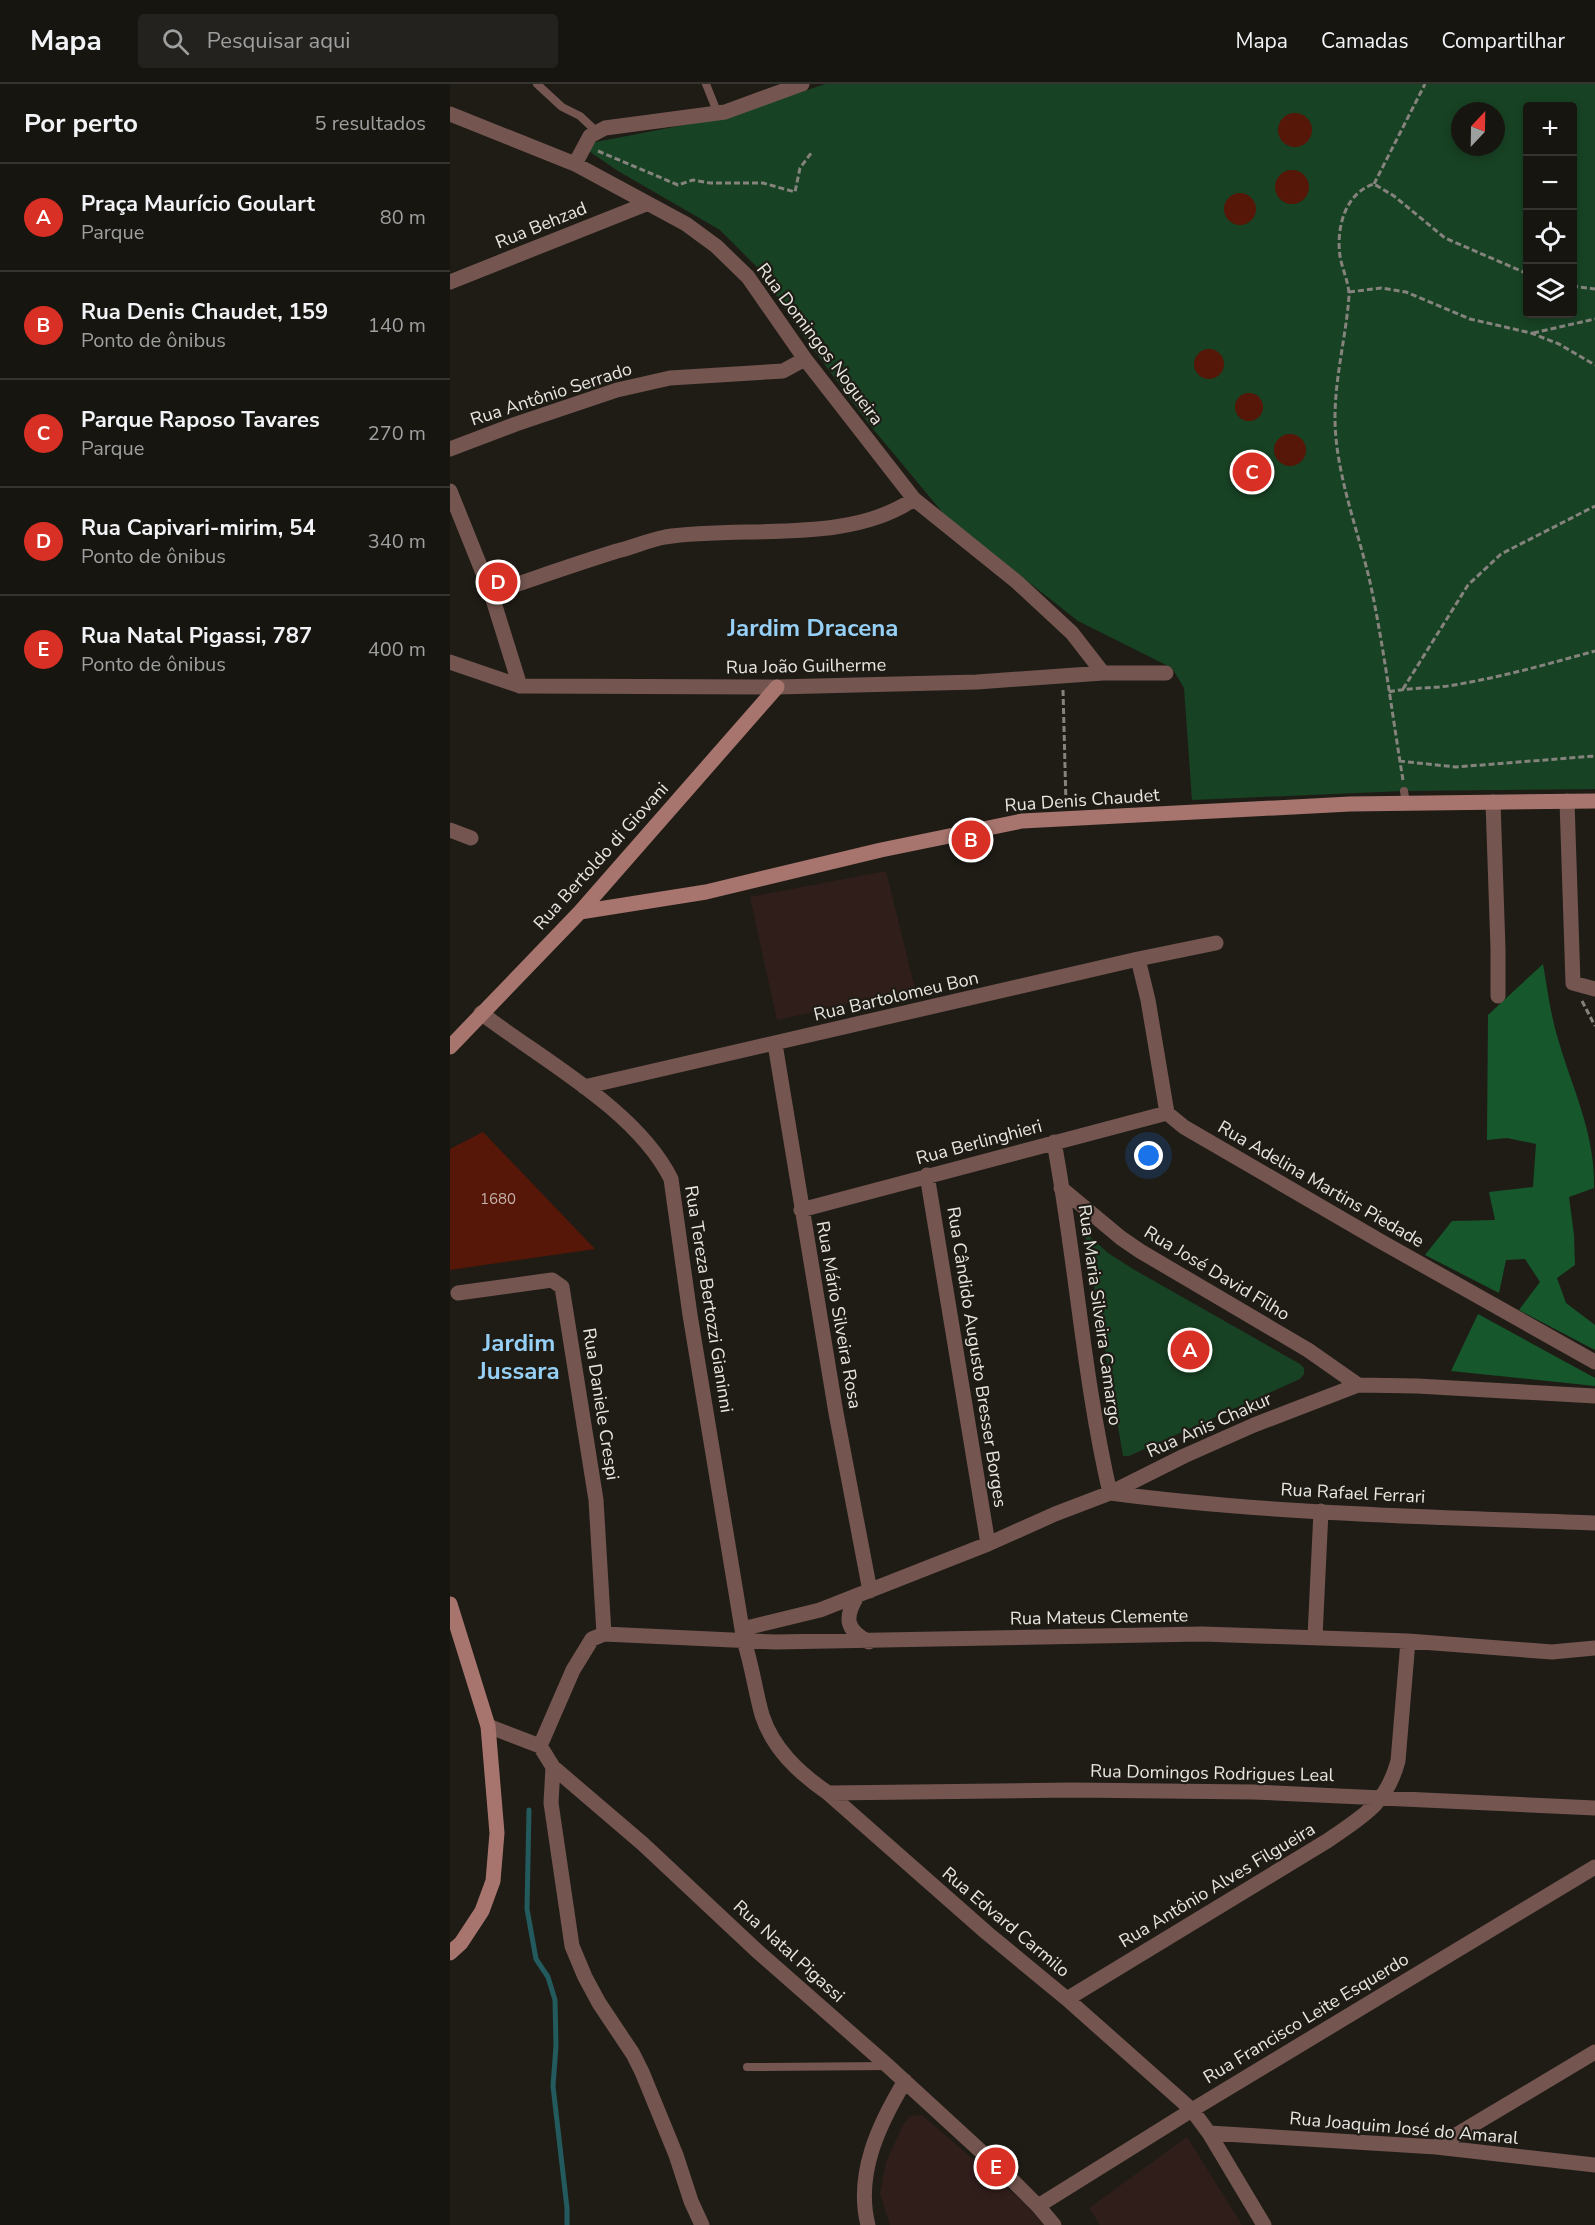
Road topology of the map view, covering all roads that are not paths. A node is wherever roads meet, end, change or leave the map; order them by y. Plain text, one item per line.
1 (537, 84) edge
2 (706, 84) edge
3 (799, 84) edge
4 (450, 114) edge
5 (718, 114) junction
6 (597, 132) junction
7 (574, 164) junction
8 (646, 204) junction
9 (450, 282) edge
10 (805, 359) junction
11 (450, 449) edge
12 (450, 491) edge
13 (914, 499) junction
14 (491, 593) junction
15 (450, 662) edge
16 (1103, 673) junction
17 (1166, 673) dead end
18 (520, 686) junction
19 (777, 687) junction
20 (1567, 801) junction
21 (1595, 801) edge
22 (1493, 802) junction
23 (450, 830) edge
24 (471, 838) dead end
25 (580, 912) junction
26 (1216, 943) dead end
27 (1138, 959) junction
28 (1595, 989) edge
29 (1497, 996) dead end
30 (481, 1013) junction
31 (775, 1044) junction
32 (450, 1047) edge
33 (584, 1087) junction
34 (1167, 1113) junction
35 (1054, 1142) junction
36 (927, 1175) junction
37 (1062, 1188) junction
38 (801, 1210) junction
39 (458, 1293) dead end
40 (1595, 1362) edge
41 (1358, 1385) junction
42 (1595, 1396) edge
43 (1110, 1493) junction
44 (1321, 1511) junction
45 (1595, 1523) edge
46 (988, 1544) junction
47 (864, 1593) junction
48 (450, 1604) edge
49 (603, 1634) junction
50 (743, 1635) junction
51 (1315, 1637) junction
52 (1408, 1641) junction
53 (869, 1642) junction
54 (1595, 1648) edge
55 (488, 1726) junction
56 (540, 1746) junction
57 (553, 1767) junction
58 (828, 1793) junction
59 (1382, 1798) junction
60 (1595, 1808) edge
61 (1595, 1867) edge
62 (450, 1953) edge
63 (1068, 1999) junction
64 (1595, 2052) edge
65 (888, 2066) junction
66 (747, 2067) dead end
67 (905, 2081) junction
68 (1192, 2110) junction
69 (1209, 2133) junction
70 (1436, 2147) junction
71 (1595, 2165) edge
72 (1038, 2206) junction
73 (702, 2225) edge
74 (868, 2225) edge
75 (1054, 2225) edge
76 (1264, 2225) edge

1 - 6 lane
2 - 5 lane
3 - 5 street
4 - 7 street, Rua Domingos Nogueira
5 - 6 street
6 - 7 street
7 - 8 street, Rua Domingos Nogueira
8 - 9 street, Rua Behzad
8 - 10 street, Rua Domingos Nogueira
10 - 11 street, Rua Antônio Serrado
10 - 13 street, Rua Domingos Nogueira
12 - 14 street
13 - 14 street
13 - 16 street, Rua Domingos Nogueira
14 - 18 street
15 - 18 street, Rua João Guilherme
16 - 17 street, Rua João Guilherme
16 - 19 street, Rua João Guilherme
18 - 19 street, Rua João Guilherme
19 - 25 street, Rua Bertoldo di Giovani
20 - 21 street, Rua Denis Chaudet
20 - 22 street, Rua Denis Chaudet
20 - 28 street
22 - 25 street, Rua Denis Chaudet
22 - 29 street
23 - 24 street
25 - 30 street, Rua Bertoldo di Giovani
26 - 27 street, Rua Bartolomeu Bon
27 - 31 street, Rua Bartolomeu Bon
27 - 34 street
30 - 32 street, Rua Bertoldo di Giovani
30 - 33 street, Rua Tereza Bertozzi Gianinni
31 - 33 street, Rua Bartolomeu Bon
31 - 38 street, Rua Mário Silveira Rosa
33 - 50 street, Rua Tereza Bertozzi Gianinni
34 - 35 street, Rua Berlinghieri
34 - 40 street, Rua Adelina Martins Piedade
35 - 36 street, Rua Berlinghieri
35 - 37 street, Rua Maria Silveira Camargo
36 - 38 street, Rua Berlinghieri
36 - 46 street, Rua Cândido Augusto Bresser Borges
37 - 41 street, Rua José David Filho
37 - 43 street, Rua Maria Silveira Camargo
38 - 47 street, Rua Mário Silveira Rosa
39 - 49 street, Rua Daniele Crespi
41 - 42 street, Rua Anis Chakur
41 - 43 street, Rua Anis Chakur
43 - 44 street, Rua Rafael Ferrari
43 - 46 street, Rua Anis Chakur
44 - 45 street, Rua Rafael Ferrari
44 - 51 street
46 - 47 street, Rua Anis Chakur
47 - 50 street, Rua Anis Chakur
47 - 53 street
48 - 55 street
49 - 50 street, Rua Mateus Clemente
49 - 56 street
50 - 53 street, Rua Mateus Clemente
50 - 58 street, Rua Edvard Carmilo
51 - 52 street, Rua Mateus Clemente
51 - 53 street, Rua Mateus Clemente
52 - 54 street, Rua Mateus Clemente
52 - 59 street
55 - 56 street
55 - 62 street
56 - 57 street, Rua Natal Pigassi
57 - 65 street, Rua Natal Pigassi
57 - 73 street
58 - 59 street, Rua Domingos Rodrigues Leal
58 - 63 street, Rua Edvard Carmilo
59 - 60 street, Rua Domingos Rodrigues Leal
59 - 63 street, Rua Antônio Alves Filgueira
61 - 68 street, Rua Francisco Leite Esquerdo
63 - 68 street, Rua Edvard Carmilo
64 - 70 street
65 - 66 lane
65 - 67 street, Rua Natal Pigassi
67 - 72 street, Rua Natal Pigassi
67 - 74 street
68 - 69 street, Rua Edvard Carmilo
68 - 72 street, Rua Francisco Leite Esquerdo
69 - 70 street, Rua Joaquim José do Amaral
69 - 76 street, Rua Edvard Carmilo
70 - 71 street, Rua Joaquim José do Amaral
72 - 75 street, Rua Natal Pigassi

